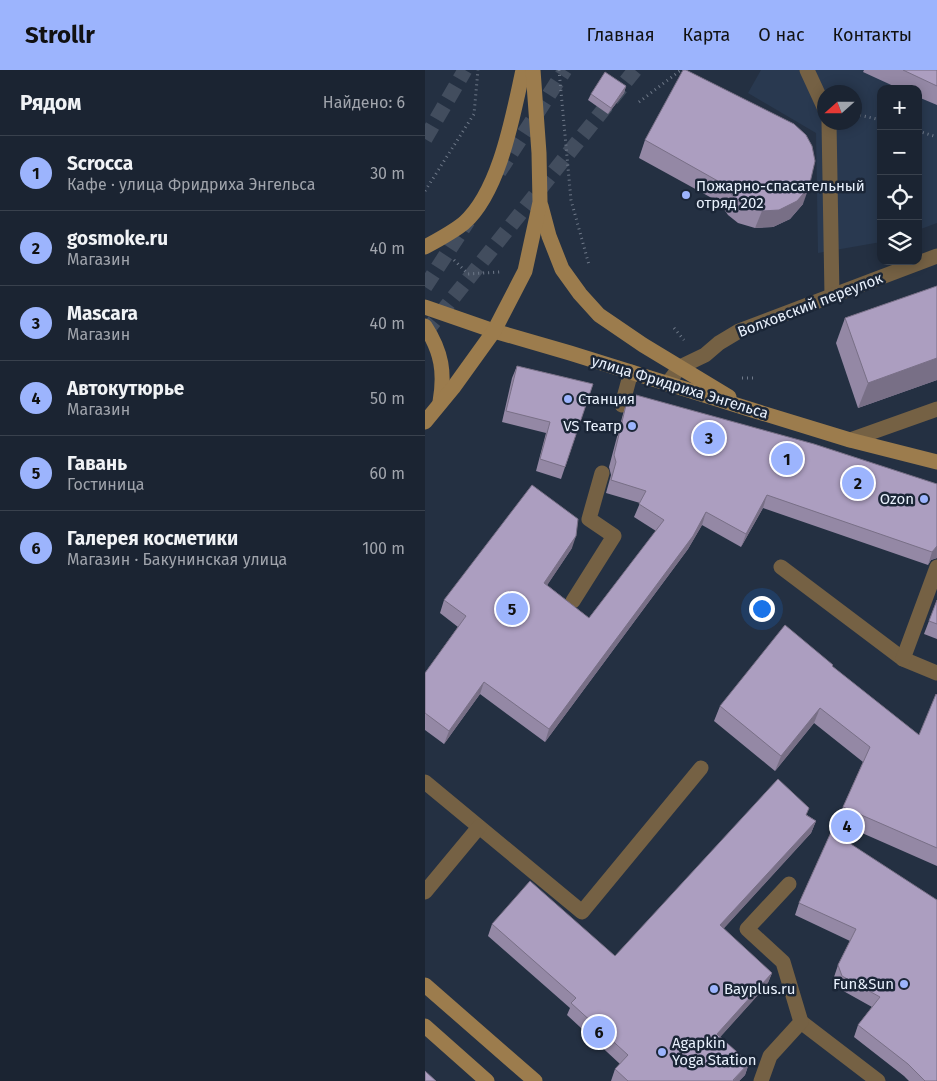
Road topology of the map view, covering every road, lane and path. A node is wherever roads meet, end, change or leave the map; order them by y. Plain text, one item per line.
1 (479, 70) edge
2 (523, 70) edge
3 (533, 70) edge
4 (559, 70) edge
5 (681, 70) edge
6 (807, 70) edge
7 (817, 92) edge
8 (639, 102) dead end
9 (862, 116) edge
10 (877, 119) edge
11 (829, 130) edge
12 (922, 132) edge
13 (937, 136) edge
14 (425, 191) edge
15 (539, 202) junction
16 (425, 247) edge
17 (937, 256) edge
18 (454, 260) dead end
19 (590, 268) dead end
20 (501, 272) dead end
21 (832, 296) junction
22 (425, 307) edge
23 (425, 326) edge
24 (674, 328) dead end
25 (495, 331) junction
26 (687, 344) dead end
27 (680, 367) junction
28 (631, 372) junction
29 (742, 378) dead end
30 (756, 378) dead end
31 (667, 384) junction
32 (441, 402) junction
33 (622, 405) dead end
34 (749, 409) junction
35 (937, 409) edge
36 (425, 422) edge
37 (850, 440) junction
38 (937, 462) edge
39 (602, 473) dead end
40 (781, 566) dead end
41 (937, 567) edge
42 (573, 601) dead end
43 (903, 659) junction
44 (937, 673) edge
45 (701, 768) dead end
46 (425, 782) edge
47 (479, 827) junction
48 (789, 884) dead end
49 (425, 892) edge
50 (425, 984) edge
51 (801, 1022) junction
52 (425, 1026) edge
53 (487, 1081) edge
54 (535, 1081) edge
55 (761, 1081) edge
56 (878, 1081) edge

1 - 14 path
2 - 16 street
3 - 15 street
4 - 19 path
5 - 8 path
6 - 7 street
9 - 10 path
11 - 21 street
12 - 13 path
15 - 25 street
15 - 27 street
17 - 21 street, Волховский переулок
18 - 20 path
21 - 27 street, Волховский переулок
22 - 25 street, улица Фридриха Энгельса
23 - 32 street
24 - 26 path
25 - 28 street, улица Фридриха Энгельса
25 - 32 street
27 - 31 street, Волховский переулок
27 - 34 street
28 - 31 street, улица Фридриха Энгельса
28 - 33 street
29 - 30 path
31 - 34 street, улица Фридриха Энгельса
32 - 36 street
34 - 37 street, улица Фридриха Энгельса
35 - 37 street
37 - 38 street, улица Фридриха Энгельса
39 - 42 street
40 - 43 street
41 - 43 street
43 - 44 street
45 - 47 street
46 - 47 street
47 - 49 street
48 - 51 street
50 - 54 street
51 - 55 street
51 - 56 street
52 - 53 street

